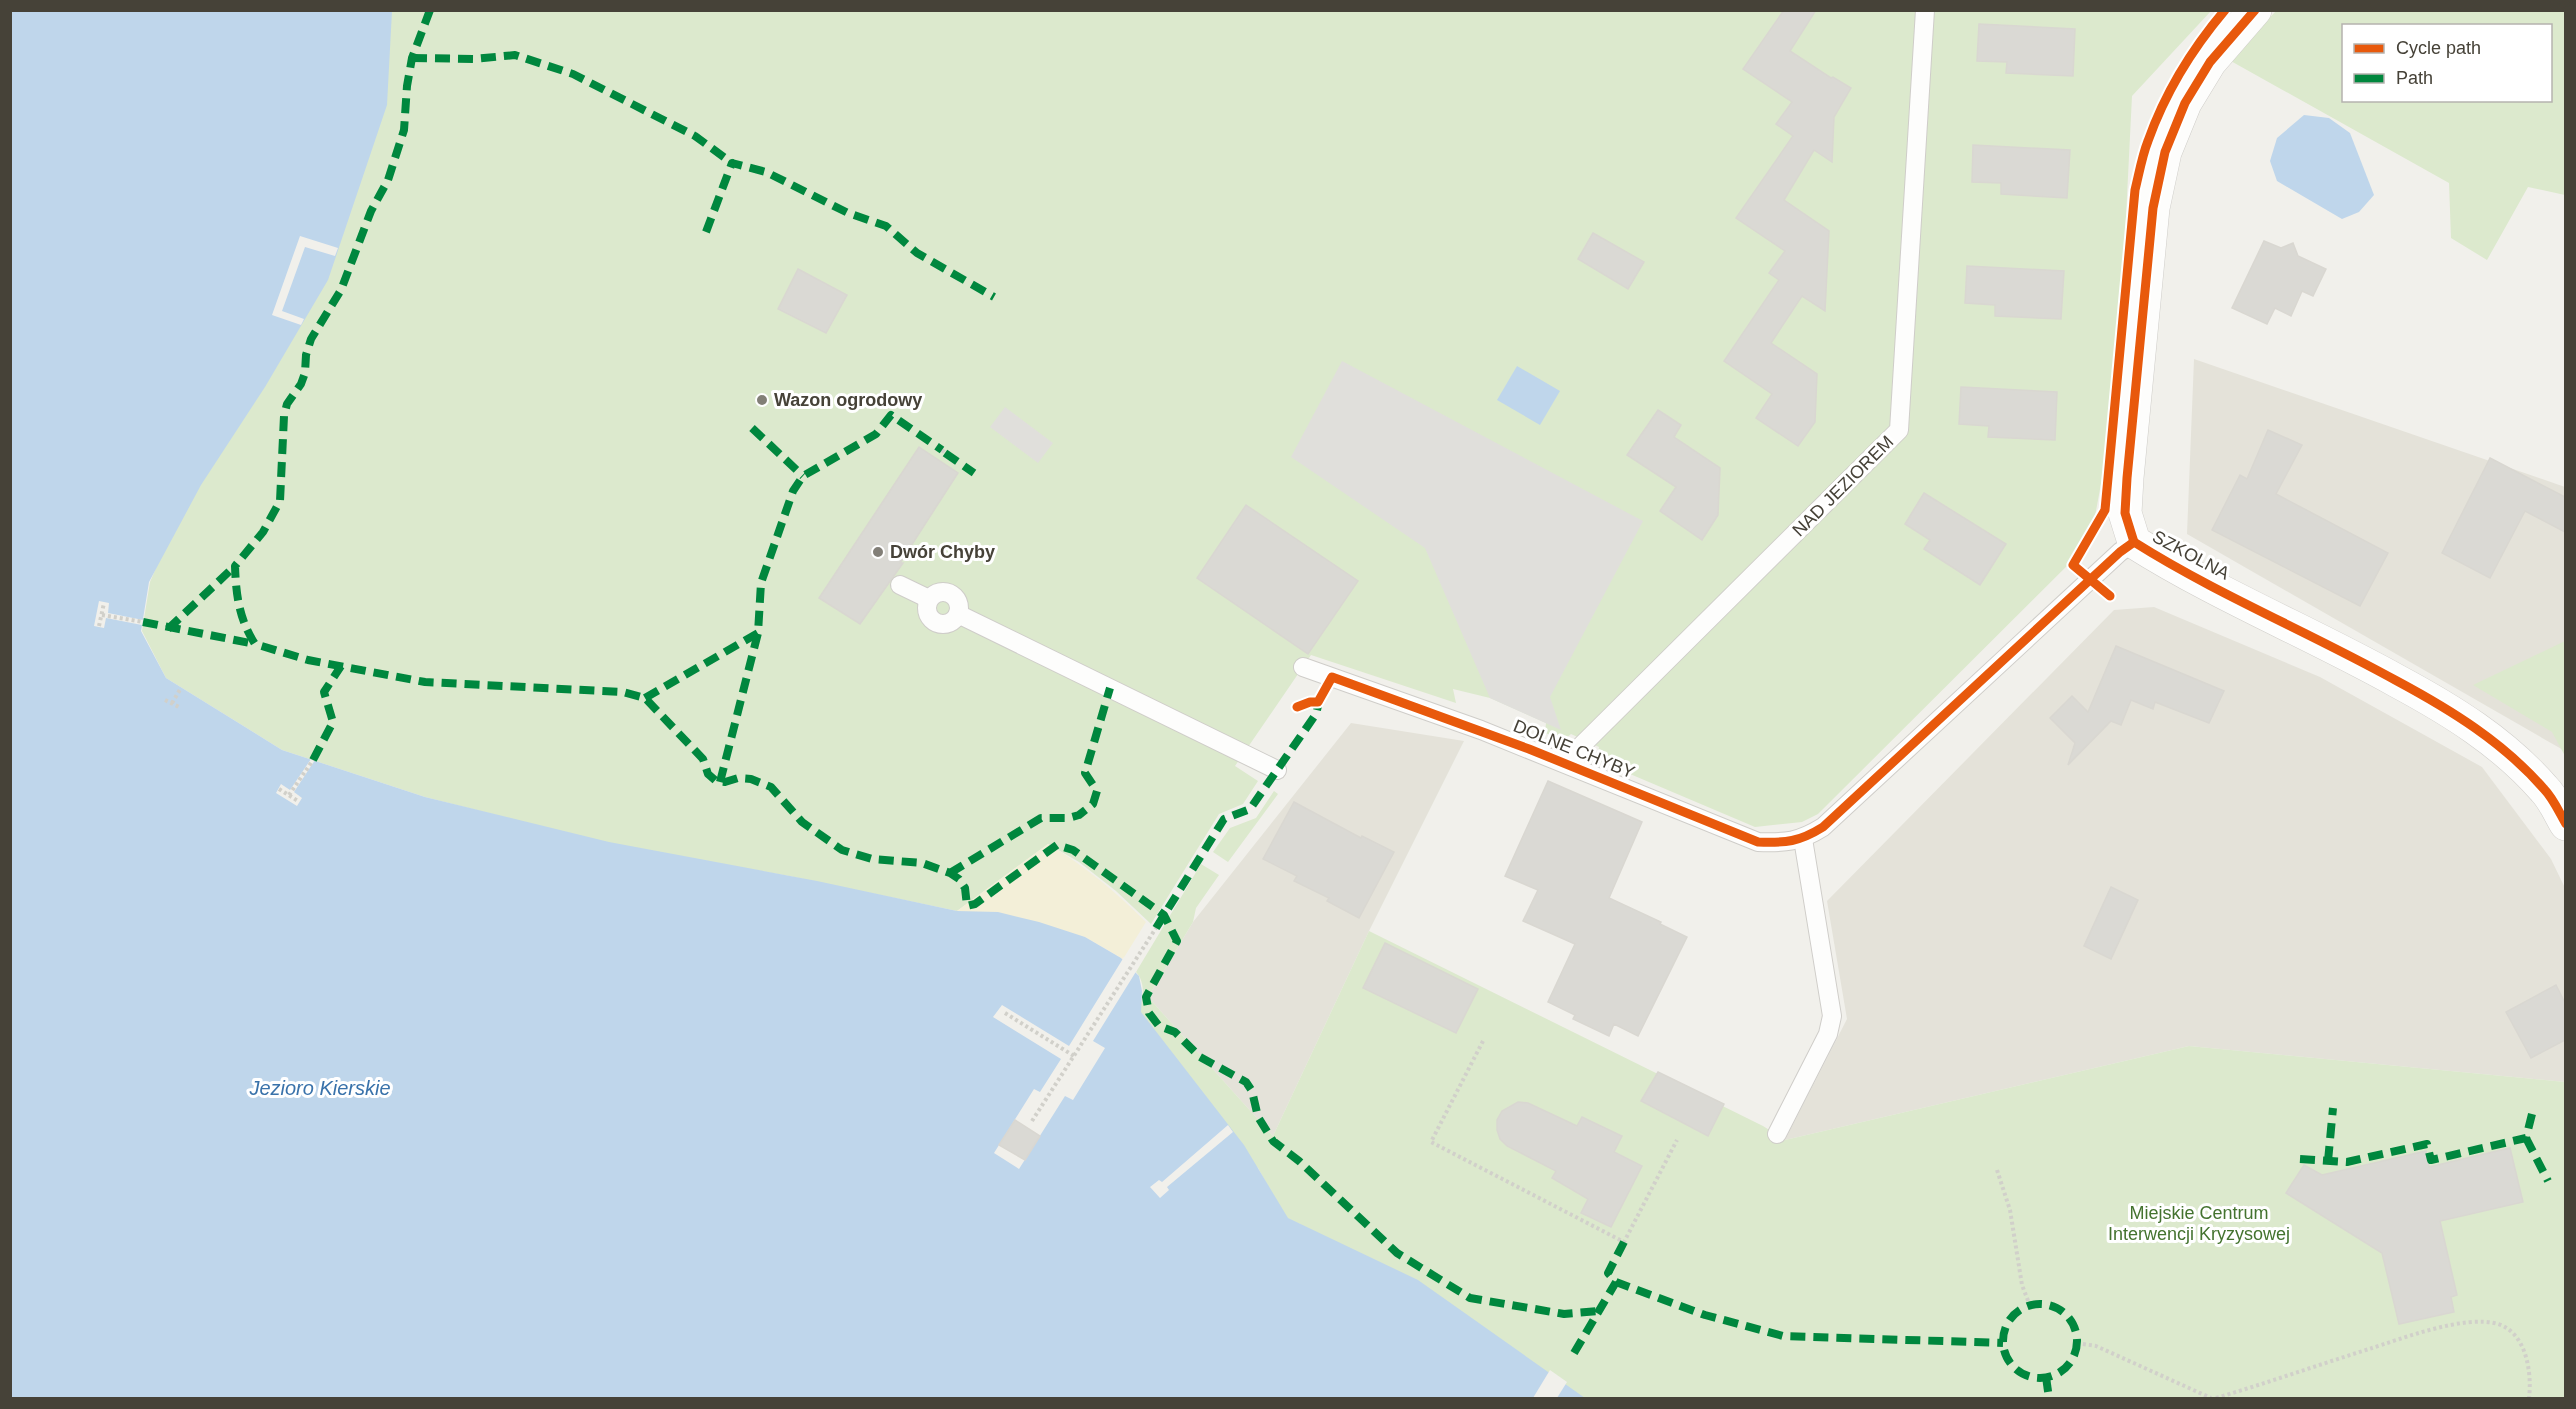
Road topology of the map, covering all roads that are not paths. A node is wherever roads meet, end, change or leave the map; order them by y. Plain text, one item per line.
1 (1925, 10) edge
2 (2255, 10) edge
3 (2134, 542) junction
4 (900, 585) dead end
5 (1302, 666) dead end
6 (1572, 766) junction
7 (1277, 770) dead end
8 (2565, 824) edge
9 (1803, 839) junction
10 (1777, 1134) dead end

1 - 6 lane, NAD JEZIOREM
2 - 3 street
3 - 8 street, SZKOLNA
3 - 9 lane, SZKOLNA
4 - 7 lane
5 - 6 lane, DOLNE CHYBY
6 - 9 lane, DOLNE CHYBY
9 - 10 lane

